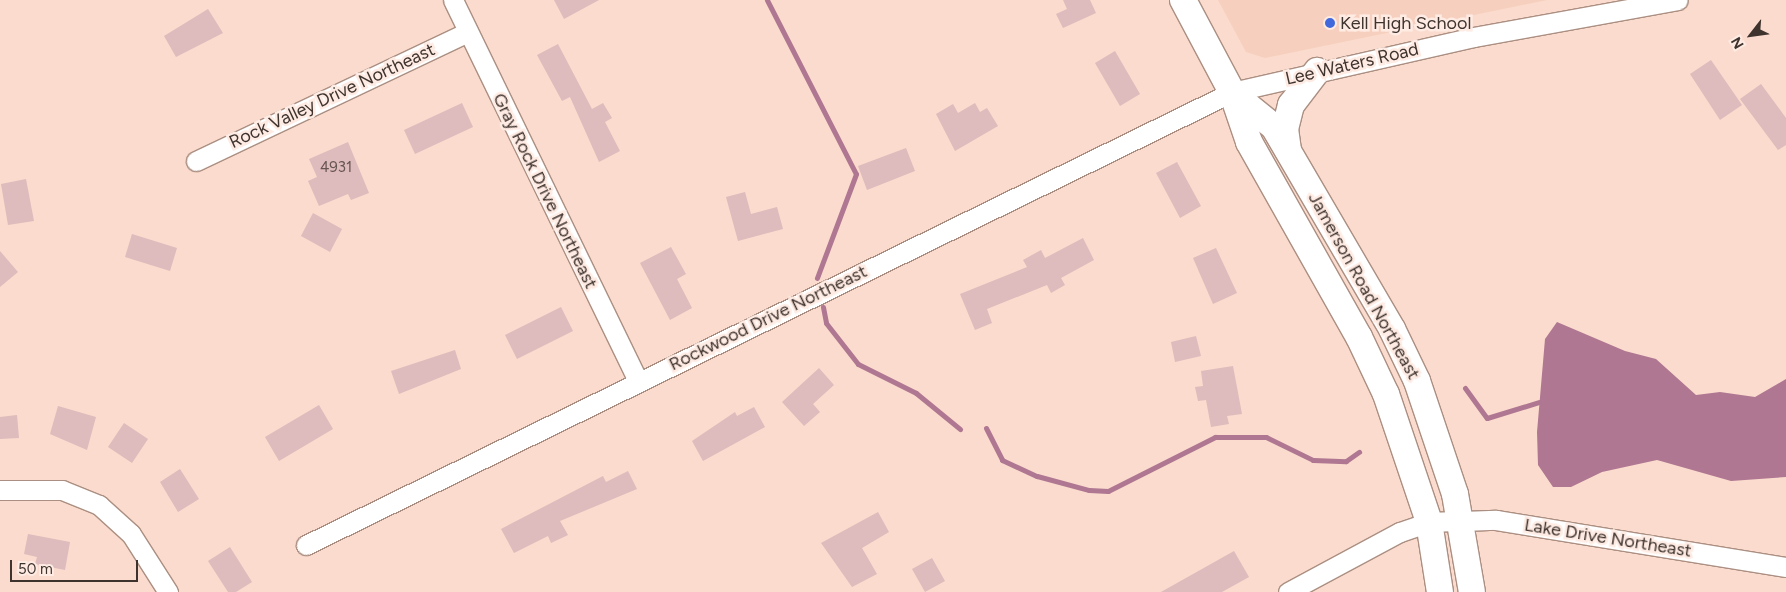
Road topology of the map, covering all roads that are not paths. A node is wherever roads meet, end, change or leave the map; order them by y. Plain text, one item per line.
1 (453, 0) edge
2 (1183, 0) edge
3 (1678, 0) edge
4 (468, 32) junction
5 (1317, 71) junction
6 (1232, 92) junction
7 (1289, 153) junction
8 (196, 161) dead end
9 (638, 381) junction
10 (0, 490) edge
11 (1462, 521) junction
12 (1429, 522) junction
13 (306, 545) dead end
14 (1786, 567) edge
15 (168, 592) edge
16 (1288, 592) edge
17 (1440, 592) edge
18 (1472, 592) edge

1 - 4 street, Gray Rock Drive Northeast
2 - 6 street, Jamerson Road Northeast
3 - 5 street, Lee Waters Road
4 - 8 street, Rock Valley Drive Northeast
4 - 9 street, Gray Rock Drive Northeast
5 - 6 street, Lee Waters Road
5 - 7 street
6 - 7 street, Jamerson Road Northeast
6 - 9 street, Rockwood Drive Northeast
6 - 12 street, Jamerson Road Northeast
7 - 11 street, Jamerson Road Northeast
9 - 13 street, Rockwood Drive Northeast
10 - 15 street
11 - 12 street, Lake Drive Northeast
11 - 14 street, Lake Drive Northeast
11 - 18 street, Jamerson Road Northeast
12 - 16 street, Lake Drive Northeast
12 - 17 street, Jamerson Road Northeast

